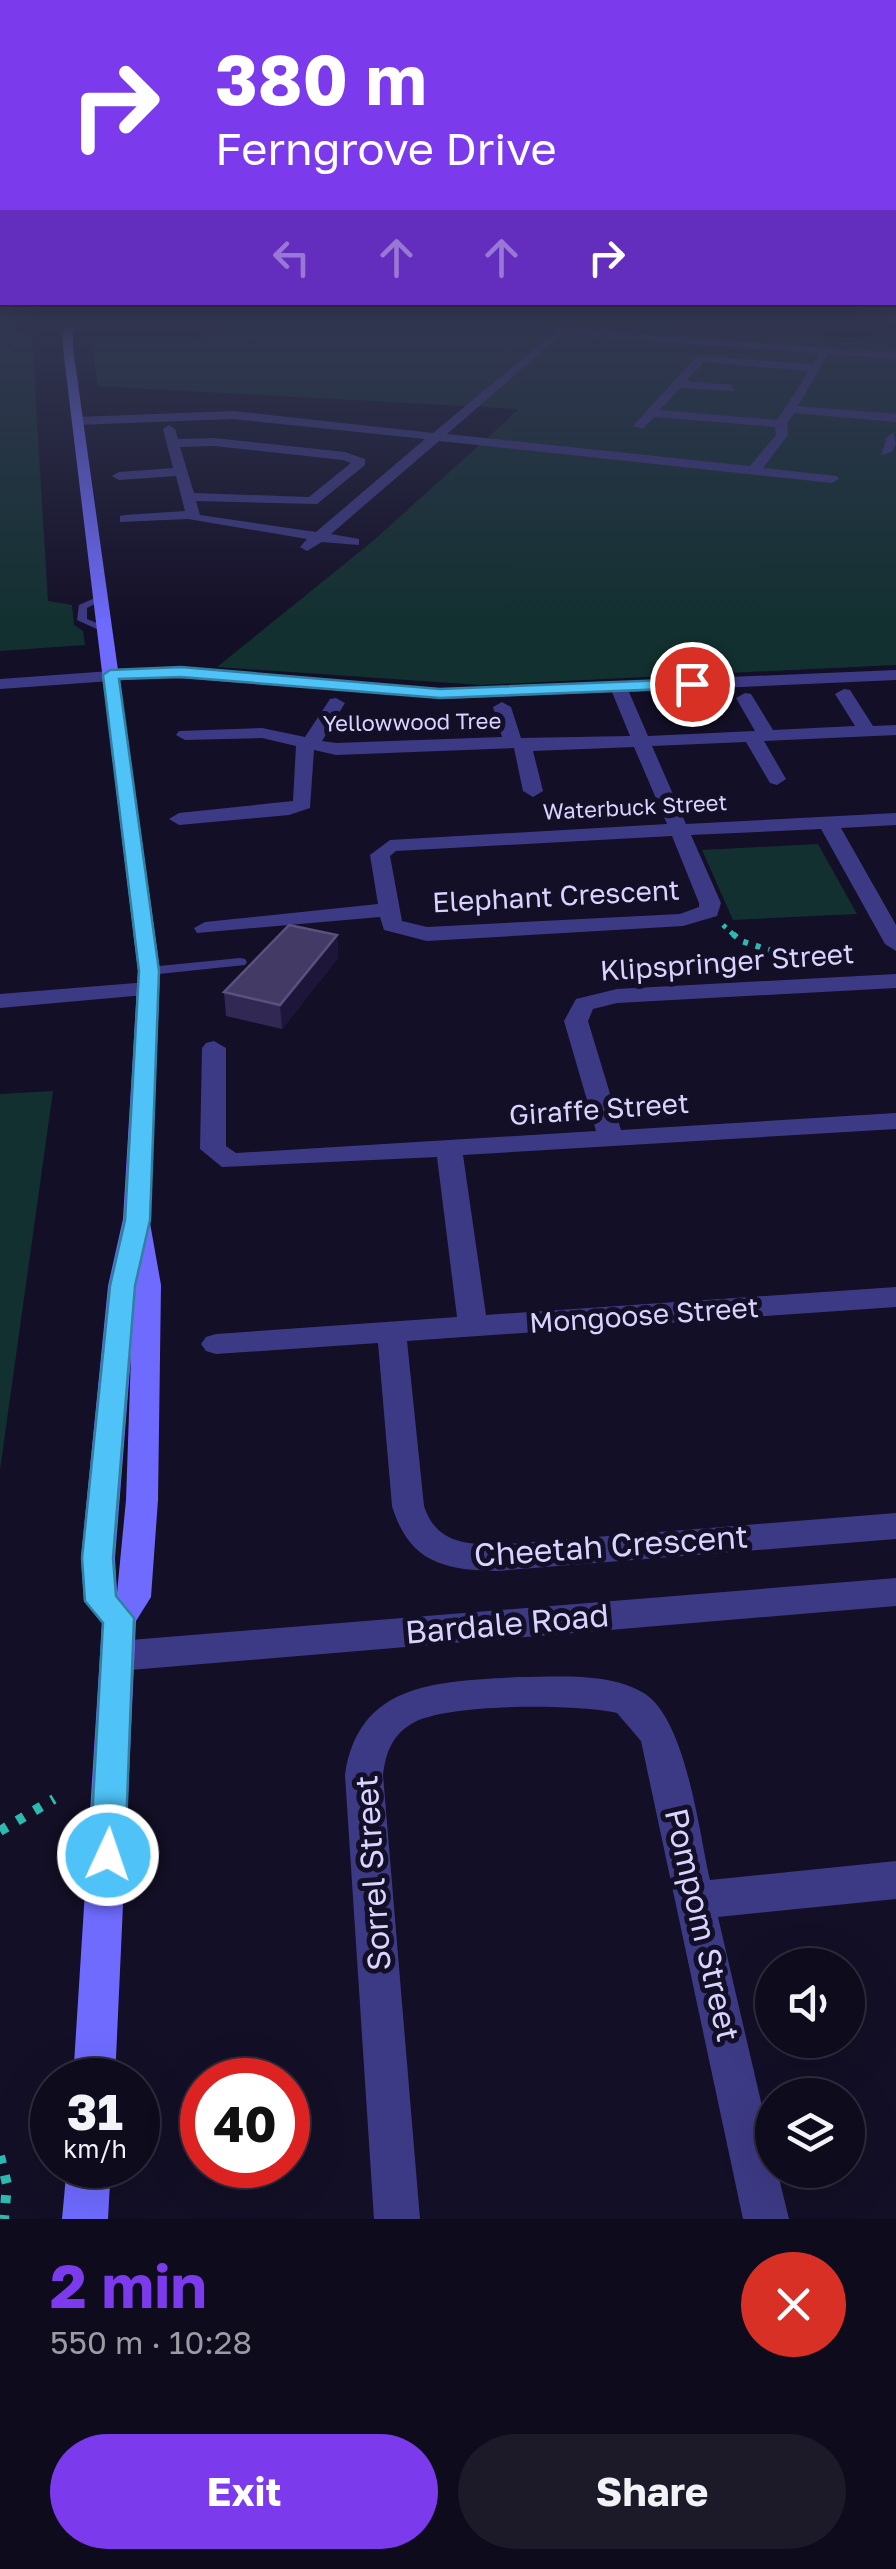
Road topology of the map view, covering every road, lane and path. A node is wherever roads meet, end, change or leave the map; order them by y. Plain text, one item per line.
1 (77, 424) edge
2 (306, 424) edge
3 (447, 424) edge
4 (641, 424) edge
5 (777, 424) edge
6 (782, 424) joint
7 (639, 426) dead end
8 (895, 434) edge
9 (429, 438) junction
10 (886, 452) dead end
11 (753, 471) junction
12 (180, 472) junction
13 (119, 476) dead end
14 (832, 479) dead end
15 (186, 497) junction
16 (191, 515) junction
17 (126, 519) dead end
18 (312, 542) junction
19 (354, 542) dead end
20 (110, 675) junction
21 (896, 675) edge
22 (0, 684) edge
23 (618, 687) junction
24 (844, 694) dead end
25 (745, 698) dead end
26 (336, 703) dead end
27 (502, 707) dead end
28 (896, 730) edge
29 (868, 732) junction
30 (185, 735) dead end
31 (760, 736) junction
32 (642, 742) junction
33 (517, 743) junction
34 (305, 746) junction
35 (777, 779) dead end
36 (533, 790) dead end
37 (179, 818) dead end
38 (896, 819) edge
39 (828, 823) junction
40 (680, 830) junction
41 (386, 910) junction
42 (705, 914) junction
43 (890, 923) edge
44 (204, 928) dead end
45 (896, 944) edge
46 (240, 962) dead end
47 (149, 980) junction
48 (896, 981) edge
49 (835, 984) junction
50 (0, 1001) edge
51 (214, 1048) dead end
52 (896, 1121) edge
53 (610, 1138) junction
54 (449, 1149) junction
55 (896, 1297) edge
56 (473, 1327) junction
57 (392, 1332) junction
58 (216, 1344) dead end
59 (896, 1526) edge
60 (896, 1592) edge
61 (118, 1637) junction
62 (628, 1700) joint
63 (54, 1799) dead end
64 (0, 1831) edge
65 (896, 1880) edge
66 (698, 1900) junction
67 (95, 2058) edge
68 (0, 2156) edge
69 (87, 2188) edge
70 (4, 2219) edge
71 (85, 2219) edge
72 (397, 2219) edge
73 (766, 2219) edge

1 - 20 street
2 - 9 street
3 - 9 street
4 - 7 street
5 - 6 street
6 - 11 street
8 - 10 street
9 - 11 street
9 - 18 street
11 - 14 street
12 - 13 street
12 - 15 street
12 - 15 street
15 - 16 street
16 - 17 street
16 - 18 street
18 - 19 street
20 - 22 street
20 - 23 street
20 - 47 street
21 - 23 street
23 - 32 street, Elephant Crescent
24 - 29 street
25 - 31 street
26 - 34 street
27 - 33 street
28 - 29 street, Yellowwood Tree
29 - 31 street, Yellowwood Tree
30 - 34 street, Yellowwood Tree
31 - 32 street, Yellowwood Tree
31 - 35 street
32 - 33 street, Yellowwood Tree
32 - 40 street, Elephant Crescent
33 - 34 street, Yellowwood Tree
33 - 36 street
34 - 37 street
38 - 39 street, Waterbuck Street
39 - 40 street, Waterbuck Street
39 - 43 street
40 - 41 street, Waterbuck Street
40 - 42 street, Elephant Crescent
41 - 42 street, Elephant Crescent
41 - 44 street
42 - 49 path
43 - 45 street
46 - 47 lane
47 - 50 street
47 - 61 street
48 - 49 street, Klipspringer Street
49 - 53 street, Klipspringer Street
51 - 54 street, Giraffe Street
52 - 53 street, Giraffe Street
53 - 54 street, Giraffe Street
54 - 56 street
55 - 56 street, Mongoose Street
56 - 57 street, Mongoose Street
57 - 58 street, Mongoose Street
57 - 59 street, Cheetah Crescent
60 - 61 street, Bardale Road
61 - 67 street
62 - 66 street, Pompom Street
62 - 72 street, Sorrel Street
63 - 64 path
65 - 66 street
66 - 73 street, Pompom Street
68 - 70 path
69 - 71 street

